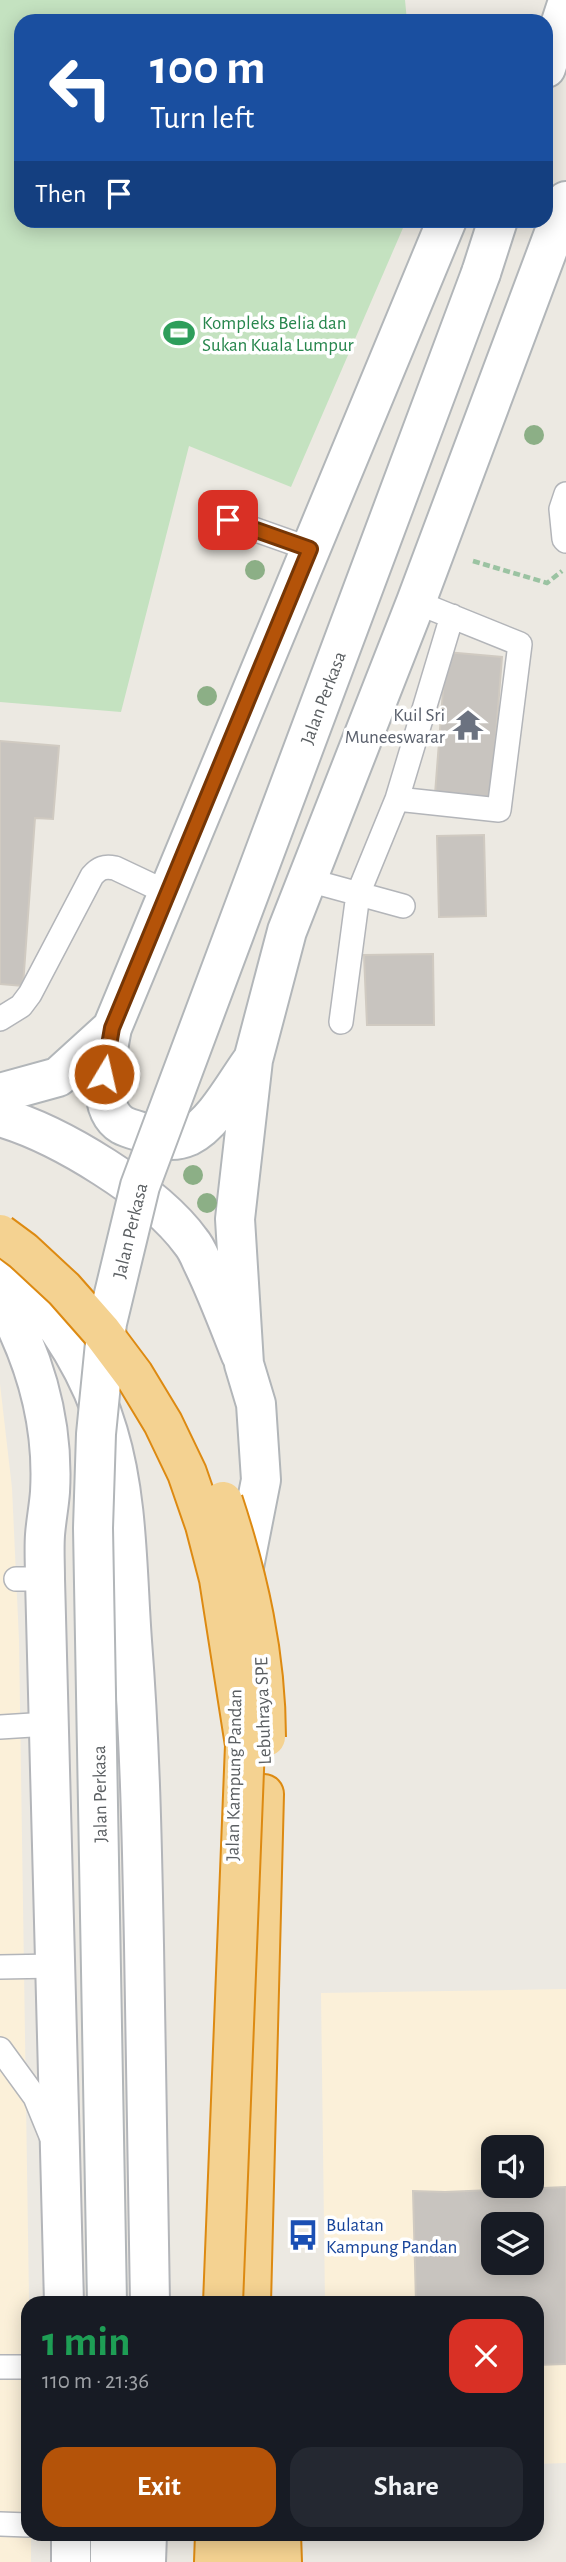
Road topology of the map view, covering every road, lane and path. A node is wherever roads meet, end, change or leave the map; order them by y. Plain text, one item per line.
1 (558, 24) edge
2 (553, 42) edge
3 (566, 201) edge
4 (444, 228) edge
5 (495, 228) edge
6 (566, 494) edge
7 (228, 520) dead end
8 (566, 541) edge
9 (310, 549) junction
10 (469, 560) dead end
11 (566, 569) edge
12 (416, 602) junction
13 (452, 616) junction
14 (397, 799) junction
15 (307, 880) junction
16 (168, 893) junction
17 (358, 894) junction
18 (403, 906) dead end
19 (0, 1019) edge
20 (341, 1022) dead end
21 (112, 1028) junction
22 (253, 1060) junction
23 (0, 1093) edge
24 (0, 1117) edge
25 (0, 1204) edge
26 (0, 1234) edge
27 (0, 1259) edge
28 (0, 1295) edge
29 (244, 1364) junction
30 (48, 1724) junction
31 (0, 1727) edge
32 (252, 1807) junction
33 (55, 1966) junction
34 (0, 1967) edge
35 (0, 2049) edge
36 (60, 2157) junction
37 (64, 2296) edge
38 (107, 2296) edge
39 (150, 2296) edge
40 (223, 2296) edge
41 (238, 2296) edge
42 (238, 2296) edge
43 (251, 2296) edge
44 (276, 2296) edge
45 (0, 2367) edge
46 (21, 2367) edge
47 (0, 2524) edge
48 (21, 2525) edge
49 (71, 2541) edge
50 (110, 2541) edge
51 (147, 2541) edge
52 (215, 2541) edge
53 (243, 2541) edge
54 (281, 2541) edge
55 (71, 2562) edge
56 (110, 2562) edge
57 (146, 2562) edge
58 (214, 2562) edge
59 (243, 2562) edge
60 (282, 2562) edge

1 - 2 main road
3 - 12 main road
4 - 9 main road
5 - 38 main road, Jalan Perkasa, bridge
6 - 8 lane
7 - 9 lane
9 - 16 main road
10 - 11 path
12 - 13 lane
12 - 15 main road
13 - 14 lane
13 - 14 lane
14 - 17 lane
15 - 17 lane
15 - 22 main road
16 - 19 lane
16 - 21 main road
17 - 18 lane
17 - 20 lane
21 - 22 main road
21 - 23 main road
22 - 29 main road
24 - 29 main road, Jalan Kampung Pandan
25 - 32 highway, Lebuhraya SPE, bridge
26 - 32 highway, Lebuhraya SPE, bridge
27 - 39 main road
28 - 30 main road
29 - 41 main road, Jalan Kampung Pandan
30 - 31 lane
30 - 33 main road
32 - 40 highway, bridge
32 - 42 highway, Lebuhraya SPE, bridge
32 - 43 highway
32 - 44 highway, Lebuhraya SPE
33 - 34 lane
33 - 36 main road
35 - 36 lane
36 - 37 main road
45 - 46 lane
47 - 48 lane
49 - 55 main road
50 - 56 main road
51 - 57 main road
52 - 58 highway
53 - 59 highway
54 - 60 highway

